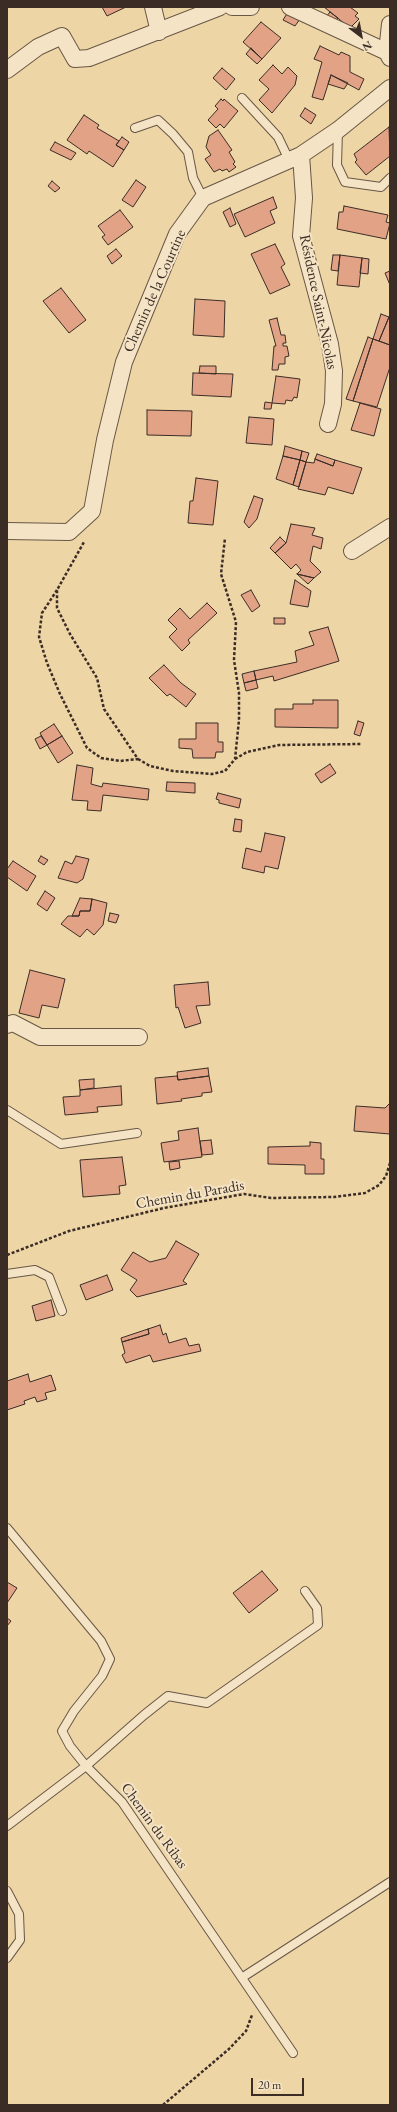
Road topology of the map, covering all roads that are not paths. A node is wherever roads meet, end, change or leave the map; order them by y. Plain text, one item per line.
1 (153, 7) edge
2 (220, 7) edge
3 (232, 7) edge
4 (251, 7) edge
5 (290, 7) edge
6 (390, 24) edge
7 (159, 32) junction
8 (388, 55) edge
9 (7, 70) edge
10 (390, 88) edge
11 (242, 98) dead end
12 (135, 128) dead end
13 (338, 130) junction
14 (295, 157) junction
15 (390, 178) edge
16 (203, 198) junction
17 (328, 424) dead end
18 (390, 527) edge
19 (7, 531) edge
20 (352, 551) dead end
21 (7, 1025) edge
22 (139, 1036) dead end
23 (7, 1110) edge
24 (137, 1134) dead end
25 (7, 1274) edge
26 (62, 1311) dead end
27 (7, 1528) edge
28 (305, 1591) dead end
29 (86, 1766) junction
30 (7, 1826) edge
31 (390, 1882) edge
32 (7, 1892) edge
33 (7, 1958) edge
34 (243, 1977) junction
35 (293, 2053) dead end

1 - 7 street
2 - 7 street
3 - 4 street
5 - 8 street
6 - 8 street
7 - 9 street
10 - 13 street
11 - 14 lane
12 - 16 lane
13 - 14 street
13 - 15 lane
14 - 16 street
14 - 17 street, Résidence Saint-Nicolas
16 - 19 street, Chemin de la Courtine
18 - 20 street
21 - 22 street
23 - 24 lane
25 - 26 lane
27 - 29 lane, Chemin du Ribas
28 - 29 lane
29 - 30 lane
29 - 34 lane, Chemin du Ribas
31 - 34 lane
32 - 33 lane
34 - 35 lane, Chemin du Ribas

